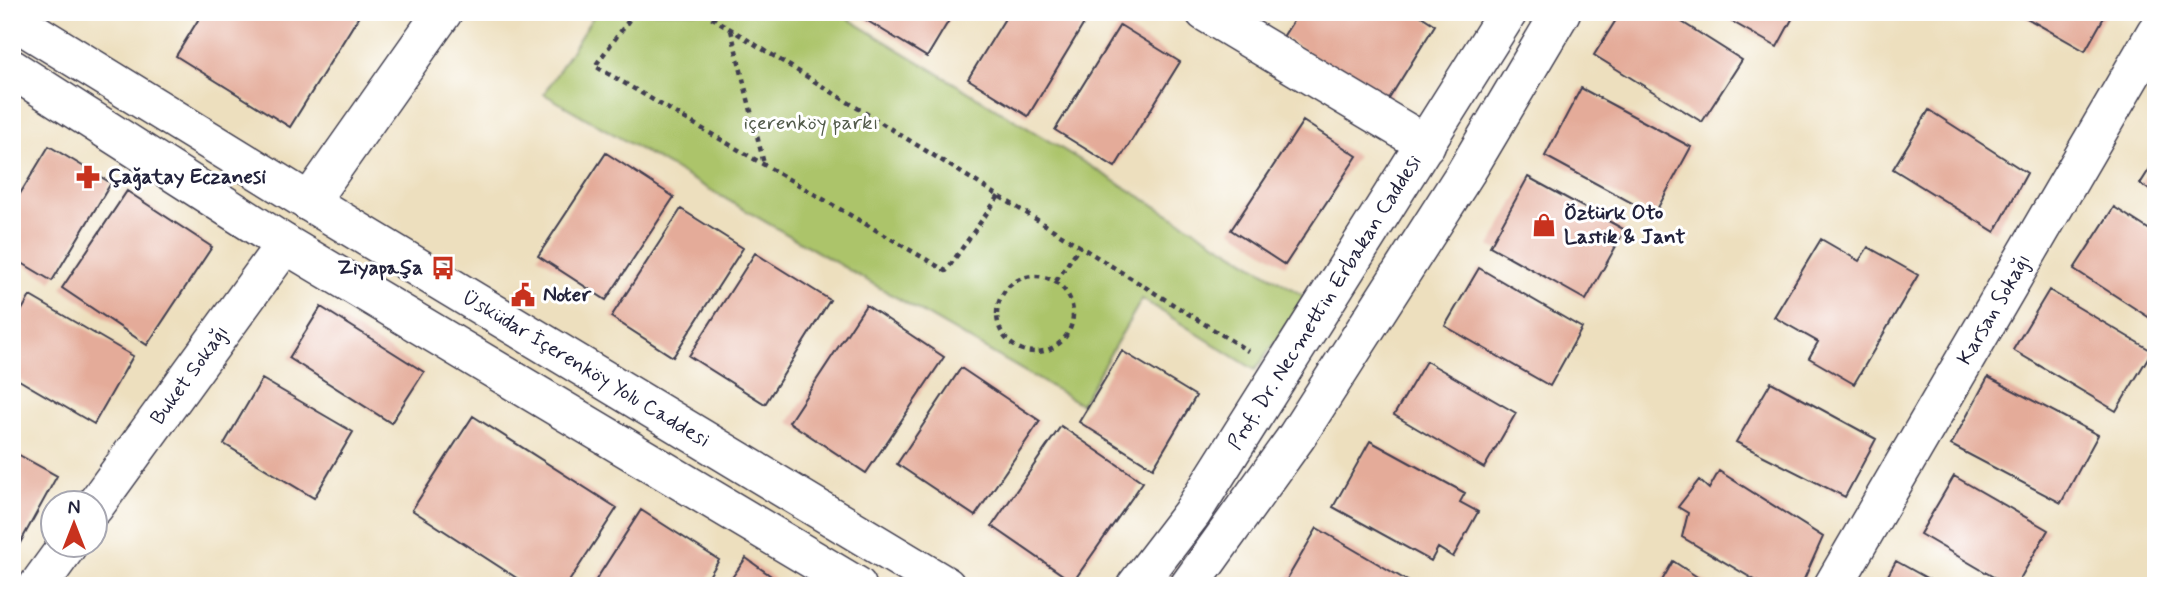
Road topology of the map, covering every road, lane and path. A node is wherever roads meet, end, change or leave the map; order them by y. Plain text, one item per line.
1 (443, 12) edge
2 (635, 12) edge
3 (703, 12) edge
4 (1205, 12) edge
5 (1508, 12) edge
6 (1561, 12) edge
7 (12, 19) edge
8 (730, 29) junction
9 (2156, 32) edge
10 (12, 69) edge
11 (1426, 144) junction
12 (764, 165) junction
13 (999, 196) junction
14 (309, 202) junction
15 (285, 244) junction
16 (1080, 246) junction
17 (1056, 281) junction
18 (1258, 357) dead end
19 (106, 490) edge
20 (56, 560) edge
21 (38, 586) edge
22 (857, 586) edge
23 (946, 586) edge
24 (1136, 586) edge
25 (1189, 586) edge
26 (1833, 586) edge

1 - 14 main road
2 - 12 path
3 - 8 path
4 - 11 main road
5 - 11 main road, Prof. Dr. Necmettin Erbakan Caddesi
6 - 25 main road, Prof. Dr. Necmettin Erbakan Caddesi
7 - 14 main road, Üsküdar İçerenköy Yolu Caddesi
8 - 12 path
8 - 13 path
9 - 26 main road, Karsan Sokağı
10 - 15 main road
11 - 24 main road, Prof. Dr. Necmettin Erbakan Caddesi
12 - 13 path
13 - 16 path
14 - 23 main road, Üsküdar İçerenköy Yolu Caddesi
15 - 19 main road, Buket Sokağı
15 - 22 main road
16 - 17 path
16 - 18 path
17 - 17 path
20 - 21 main road

